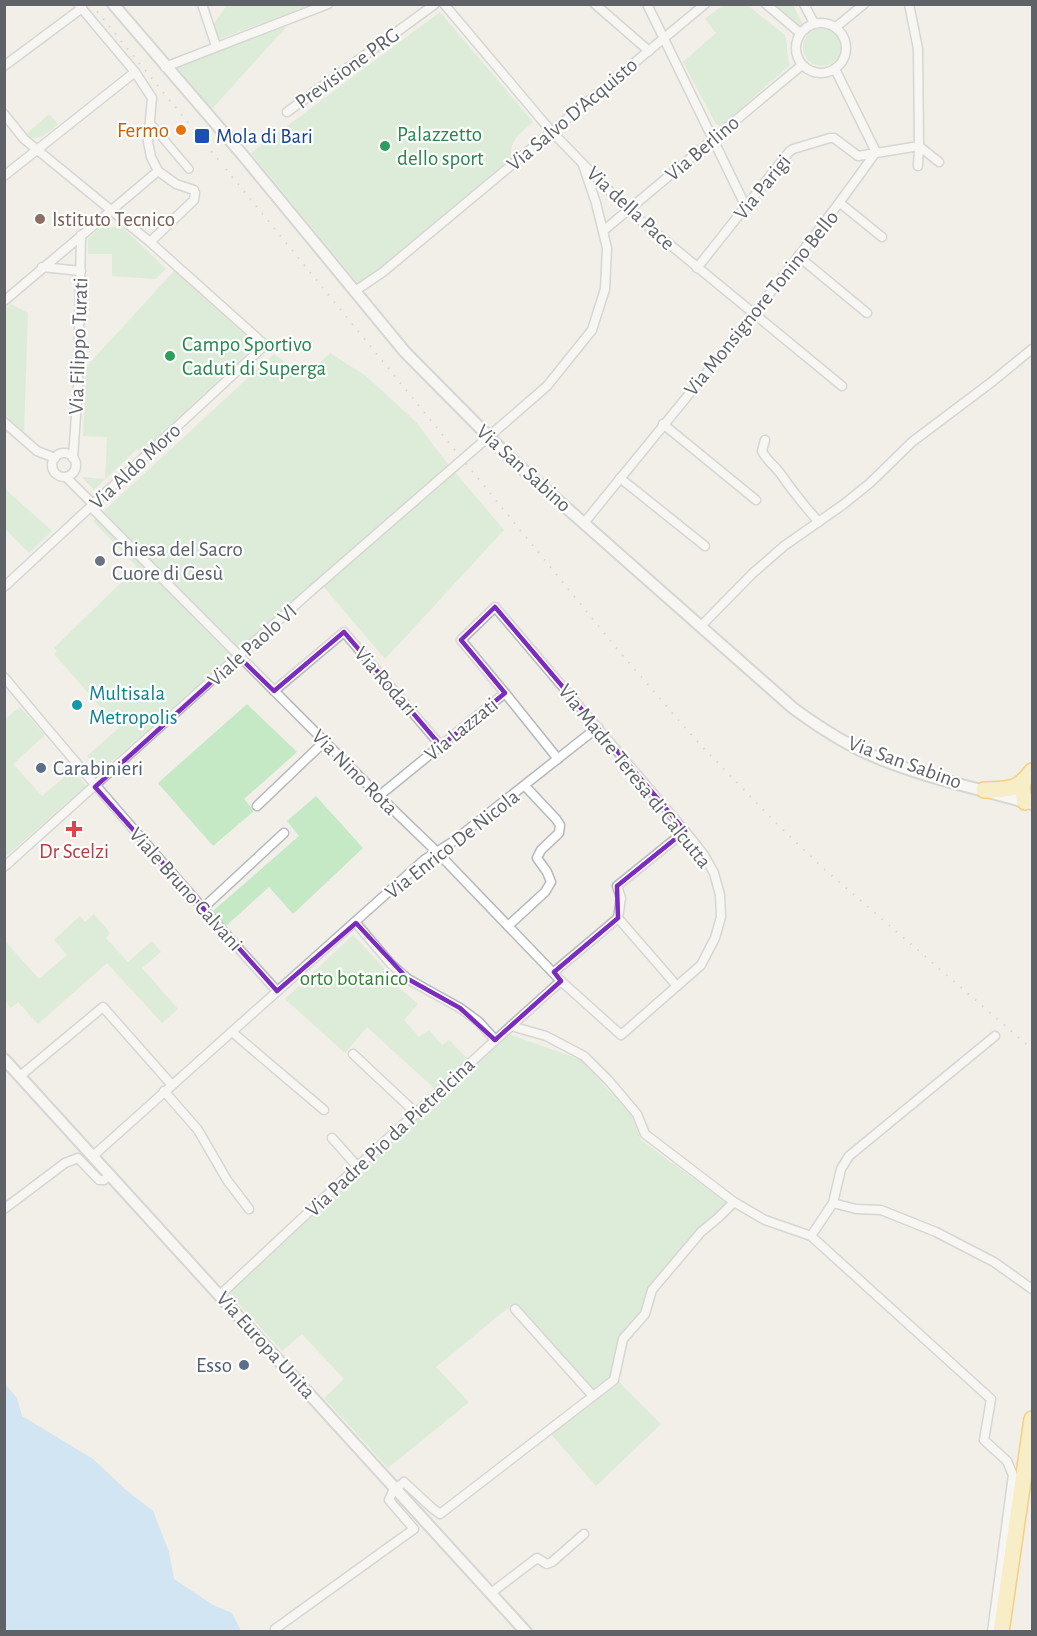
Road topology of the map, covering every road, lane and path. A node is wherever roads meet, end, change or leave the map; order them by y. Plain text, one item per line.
1 (113, 4) edge
2 (202, 4) edge
3 (328, 4) edge
4 (435, 4) edge
5 (444, 4) edge
6 (595, 4) edge
7 (647, 4) edge
8 (705, 4) edge
9 (766, 4) edge
10 (804, 4) edge
11 (864, 4) edge
12 (909, 4) edge
13 (80, 6) edge
14 (814, 23) junction
15 (836, 27) junction
16 (800, 33) junction
17 (663, 38) junction
18 (216, 46) junction
19 (648, 51) junction
20 (802, 65) junction
21 (4, 66) edge
22 (165, 67) junction
23 (835, 69) junction
24 (135, 72) junction
25 (287, 112) dead end
26 (4, 114) edge
27 (150, 123) junction
28 (551, 131) junction
29 (712, 140) junction
30 (919, 146) junction
31 (37, 149) junction
32 (876, 152) junction
33 (581, 161) junction
34 (939, 162) dead end
35 (918, 166) dead end
36 (189, 169) dead end
37 (158, 171) junction
38 (4, 176) edge
39 (840, 203) junction
40 (746, 207) junction
41 (110, 209) junction
42 (628, 210) junction
43 (603, 231) junction
44 (81, 235) junction
45 (882, 237) dead end
46 (150, 242) junction
47 (798, 256) junction
48 (42, 267) junction
49 (697, 268) junction
50 (81, 271) junction
51 (355, 291) junction
52 (5, 298) edge
53 (753, 313) junction
54 (867, 313) dead end
55 (1032, 349) edge
56 (842, 386) dead end
57 (4, 422) edge
58 (663, 424) junction
59 (765, 440) dead end
60 (55, 458) junction
61 (73, 458) junction
62 (68, 476) junction
63 (620, 478) junction
64 (756, 500) dead end
65 (94, 504) junction
66 (584, 522) junction
67 (819, 522) junction
68 (705, 546) dead end
69 (4, 587) edge
70 (701, 626) junction
71 (239, 657) junction
72 (4, 677) edge
73 (274, 691) junction
74 (505, 693) junction
75 (598, 727) junction
76 (324, 742) junction
77 (441, 746) junction
78 (558, 759) junction
79 (525, 786) junction
80 (95, 787) junction
81 (984, 790) joint
82 (1029, 790) edge
83 (379, 796) junction
84 (257, 806) dead end
85 (685, 831) junction
86 (284, 833) dead end
87 (437, 852) junction
88 (4, 867) edge
89 (202, 909) junction
90 (618, 918) junction
91 (356, 923) junction
92 (508, 926) junction
93 (554, 972) junction
94 (561, 981) junction
95 (676, 986) junction
96 (278, 991) junction
97 (511, 1026) junction
98 (232, 1032) junction
99 (621, 1035) joint
100 (994, 1036) dead end
101 (495, 1040) junction
102 (353, 1054) dead end
103 (4, 1059) edge
104 (20, 1076) junction
105 (168, 1088) junction
106 (324, 1110) dead end
107 (417, 1114) junction
108 (332, 1138) dead end
109 (93, 1156) junction
110 (357, 1166) junction
111 (110, 1174) junction
112 (734, 1202) junction
113 (833, 1203) junction
114 (4, 1209) edge
115 (249, 1209) dead end
116 (811, 1236) junction
117 (1032, 1289) edge
118 (220, 1295) junction
119 (515, 1309) dead end
120 (593, 1396) junction
121 (1032, 1419) edge
122 (1032, 1474) edge
123 (396, 1488) junction
124 (584, 1534) dead end
125 (491, 1593) junction
126 (275, 1629) dead end
127 (526, 1632) edge
128 (992, 1632) edge
129 (1001, 1632) edge
130 (1011, 1632) edge

1 - 22 street, Via San Sabino
2 - 18 street
3 - 18 street
4 - 25 street, Previsione PRG
5 - 28 street, Via della Pace
6 - 19 street
7 - 17 street
8 - 17 street, Via Salvo D'Acquisto
9 - 16 street
10 - 14 street
11 - 15 street
12 - 30 street
13 - 21 street
13 - 24 street
14 - 15 street
14 - 16 street
15 - 23 street
16 - 20 street
17 - 19 street, Via Salvo D'Acquisto
17 - 29 street
18 - 22 street
19 - 28 street, Via Salvo D'Acquisto
20 - 23 street
20 - 29 street, Via Berlino
22 - 51 street, Via San Sabino
23 - 32 street
24 - 27 street
24 - 31 street
26 - 31 street
27 - 36 street
27 - 37 street
28 - 33 street, Via della Pace
28 - 51 street, Via Salvo D'Acquisto
29 - 40 street
29 - 42 street, Via Berlino
30 - 32 street
30 - 34 street
30 - 35 street
31 - 38 street
31 - 41 street
32 - 39 street, Via Monsignore Tonino Bello
32 - 40 street, Via Parigi
33 - 42 street, Via della Pace
33 - 43 street, Viale Paolo VI
37 - 41 street
37 - 46 street
39 - 45 street
39 - 47 street, Via Monsignore Tonino Bello
40 - 49 street, Via Parigi
41 - 44 street
41 - 46 street
42 - 43 street, Via Berlino
42 - 49 street, Via della Pace
43 - 71 street, Viale Paolo VI, bridge
44 - 48 street
44 - 50 street, Via Filippo Turati
46 - 65 street, Via Aldo Moro
47 - 53 street, Via Monsignore Tonino Bello
47 - 54 street
48 - 50 street
48 - 52 street
49 - 53 street, Via della Pace
50 - 61 street, Via Filippo Turati
51 - 66 street, Via San Sabino
53 - 56 street, Via della Pace
53 - 58 street, Via Monsignore Tonino Bello
55 - 67 street
57 - 60 street
58 - 63 street, Via Monsignore Tonino Bello
58 - 64 street
59 - 67 street
60 - 61 street
60 - 62 street
61 - 62 street
62 - 65 street, Via Nino Rota
63 - 66 street, Via Monsignore Tonino Bello
63 - 68 street
65 - 69 street, Via Aldo Moro
65 - 71 street, Via Nino Rota
66 - 70 street, Via San Sabino
67 - 70 street
70 - 81 street, Via San Sabino
71 - 73 street, Via Nino Rota
71 - 80 street, Viale Paolo VI
72 - 80 street, Viale Bruno Calvani
73 - 76 street, Via Nino Rota
73 - 77 street, Via Rodari
74 - 75 street, Via Madre Teresa di Calcutta
74 - 77 street, Via Lazzati
74 - 78 street, Via Lazzati
75 - 78 street, Via Enrico De Nicola
75 - 85 street, Via Madre Teresa di Calcutta
76 - 83 street, Via Nino Rota
76 - 84 street
77 - 83 street, Via Lazzati
78 - 79 street, Via Enrico De Nicola
79 - 87 street, Via Enrico De Nicola
79 - 92 street
80 - 88 street, Viale Paolo VI
80 - 89 street, Viale Bruno Calvani
81 - 82 highway
83 - 87 street, Via Nino Rota
85 - 90 street
85 - 95 street, Via Madre Teresa di Calcutta
86 - 89 street
87 - 91 street, Via Enrico De Nicola
87 - 92 street, Via Nino Rota
89 - 96 street, Viale Bruno Calvani
90 - 93 street
90 - 95 street
91 - 96 street, Via Enrico De Nicola
91 - 101 street
92 - 93 street, Via Nino Rota
93 - 94 street, Via Nino Rota
94 - 97 street, Via Padre Pio da Pietrelcina
94 - 99 street, Via Nino Rota
95 - 99 street, Via Madre Teresa di Calcutta
96 - 98 street, Via Enrico De Nicola
97 - 101 street, Via Padre Pio da Pietrelcina
97 - 112 street
98 - 105 street, Via Enrico De Nicola
98 - 106 street
100 - 113 street
101 - 107 street, Via Padre Pio da Pietrelcina
102 - 107 street
103 - 104 street, Via Europa Unita
104 - 105 street
104 - 109 street, Via Europa Unita
105 - 109 street, Via Enrico De Nicola
105 - 115 street
107 - 110 street, Via Padre Pio da Pietrelcina
108 - 110 street
109 - 111 street, Via Europa Unita
110 - 118 street, Via Padre Pio da Pietrelcina
111 - 114 street
111 - 118 street, Via Europa Unita
112 - 116 street
112 - 120 street
113 - 116 street
113 - 117 street
116 - 128 street
118 - 123 street, Via Europa Unita
119 - 120 street
120 - 123 street
121 - 129 highway
122 - 130 highway
123 - 125 street, Via Europa Unita
123 - 126 street
124 - 125 street
125 - 127 street, Via Europa Unita

